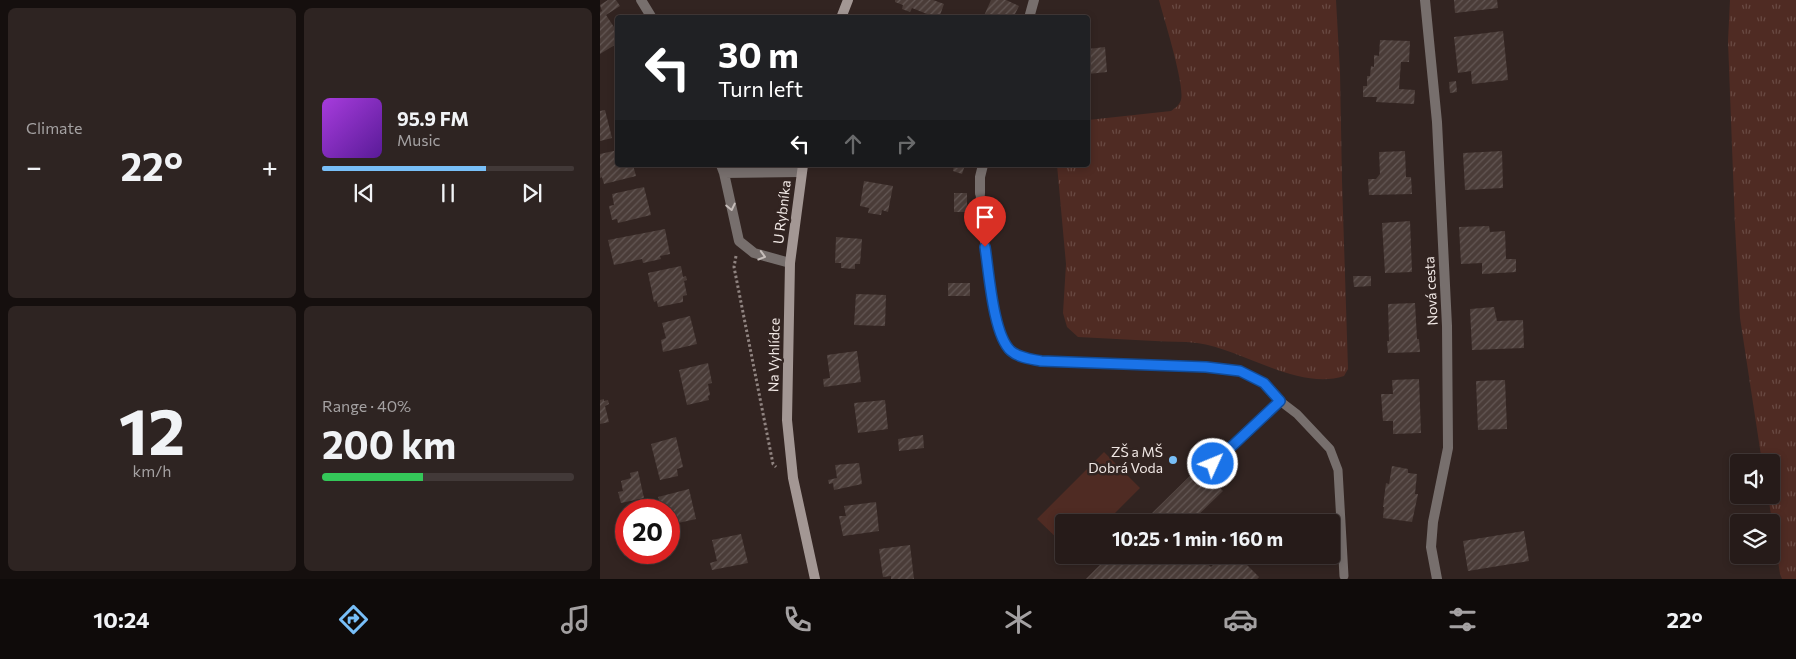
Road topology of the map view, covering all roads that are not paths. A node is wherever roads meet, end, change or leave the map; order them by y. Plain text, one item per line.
1 (641, 0) edge
2 (848, 0) edge
3 (1034, 0) edge
4 (1425, 0) edge
5 (650, 15) edge
6 (842, 15) edge
7 (1030, 15) edge
8 (982, 167) edge
9 (723, 169) edge
10 (802, 169) edge
11 (980, 194) joint
12 (790, 264) junction
13 (1280, 401) junction
14 (1213, 464) dead end
15 (1344, 576) dead end
16 (815, 579) edge
17 (1437, 579) edge

1 - 5 street
2 - 6 street
3 - 7 street
4 - 17 street, Nová cesta
8 - 11 street
9 - 10 street
9 -> 12 street
10 - 12 street, U Rybníka
11 - 13 lane
12 - 16 street, Na Vyhlídce
13 - 14 lane
13 - 15 lane

